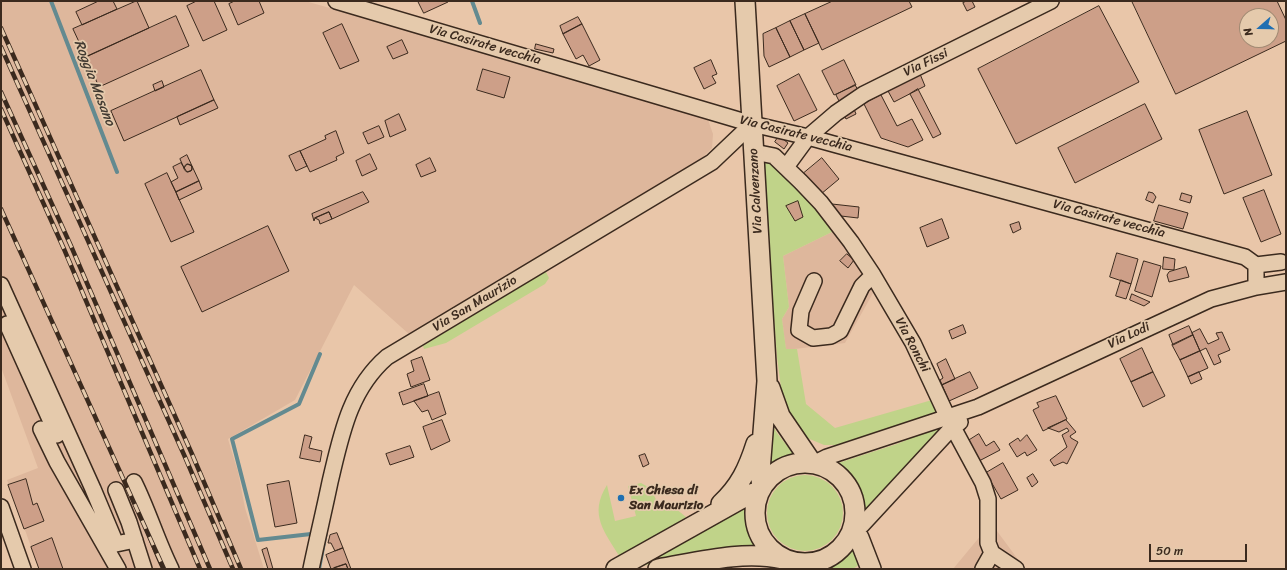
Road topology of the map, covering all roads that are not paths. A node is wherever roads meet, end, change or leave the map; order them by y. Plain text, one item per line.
1 (336, 1) edge
2 (745, 1) edge
3 (1051, 1) edge
4 (752, 124) junction
5 (808, 137) junction
6 (754, 152) junction
7 (786, 167) junction
8 (1281, 262) dead end
9 (1256, 265) junction
10 (873, 275) junction
11 (814, 281) dead end
12 (1286, 282) edge
13 (1, 285) edge
14 (1256, 286) junction
15 (1, 310) edge
16 (767, 381) junction
17 (765, 410) junction
18 (951, 422) junction
19 (41, 429) dead end
20 (813, 463) junction
21 (134, 482) dead end
22 (761, 489) junction
23 (116, 490) dead end
24 (80, 491) junction
25 (1, 507) edge
26 (710, 515) junction
27 (852, 531) junction
28 (135, 540) junction
29 (992, 553) junction
30 (800, 564) edge
31 (23, 569) edge
32 (118, 569) edge
33 (144, 569) edge
34 (171, 569) edge
35 (311, 569) edge
36 (616, 569) edge
37 (658, 569) edge
38 (871, 569) edge
39 (983, 569) edge
40 (1016, 569) edge

1 - 4 street, Via Casirate vecchia
2 - 4 main road, Via Calvenzano
3 - 5 street, Via Fissi
4 - 5 street, Via Casirate vecchia
4 - 6 main road, Via Calvenzano
4 - 35 street, Via San Maurizio
5 - 7 street, Via Fissi
5 - 9 street, Via Casirate vecchia
6 - 7 street, Via Ronchi
6 - 16 main road, Via Calvenzano
7 - 10 street, Via Ronchi
8 - 9 street
9 - 14 street
10 - 11 street
10 - 18 street, Via Ronchi
12 - 14 street, Via Lodi
13 - 28 street
14 - 18 street, Via Lodi
15 - 24 street
16 - 17 main road, Via Calvenzano
16 - 20 main road, Via Calvenzano
17 - 22 main road, Via Calvenzano
17 - 26 main road
18 - 20 street, Via Lodi
18 - 27 street, Via Lodi
18 - 29 street, Via Ronchi
19 - 24 street
20 - 22 main road
20 - 27 main road
21 - 34 street
22 - 26 main road
22 - 30 main road
23 - 28 street
24 - 32 street
25 - 31 street
26 - 36 main road
27 - 30 main road
27 - 38 main road
28 - 33 street
29 - 39 street
29 - 40 street
30 - 37 main road

